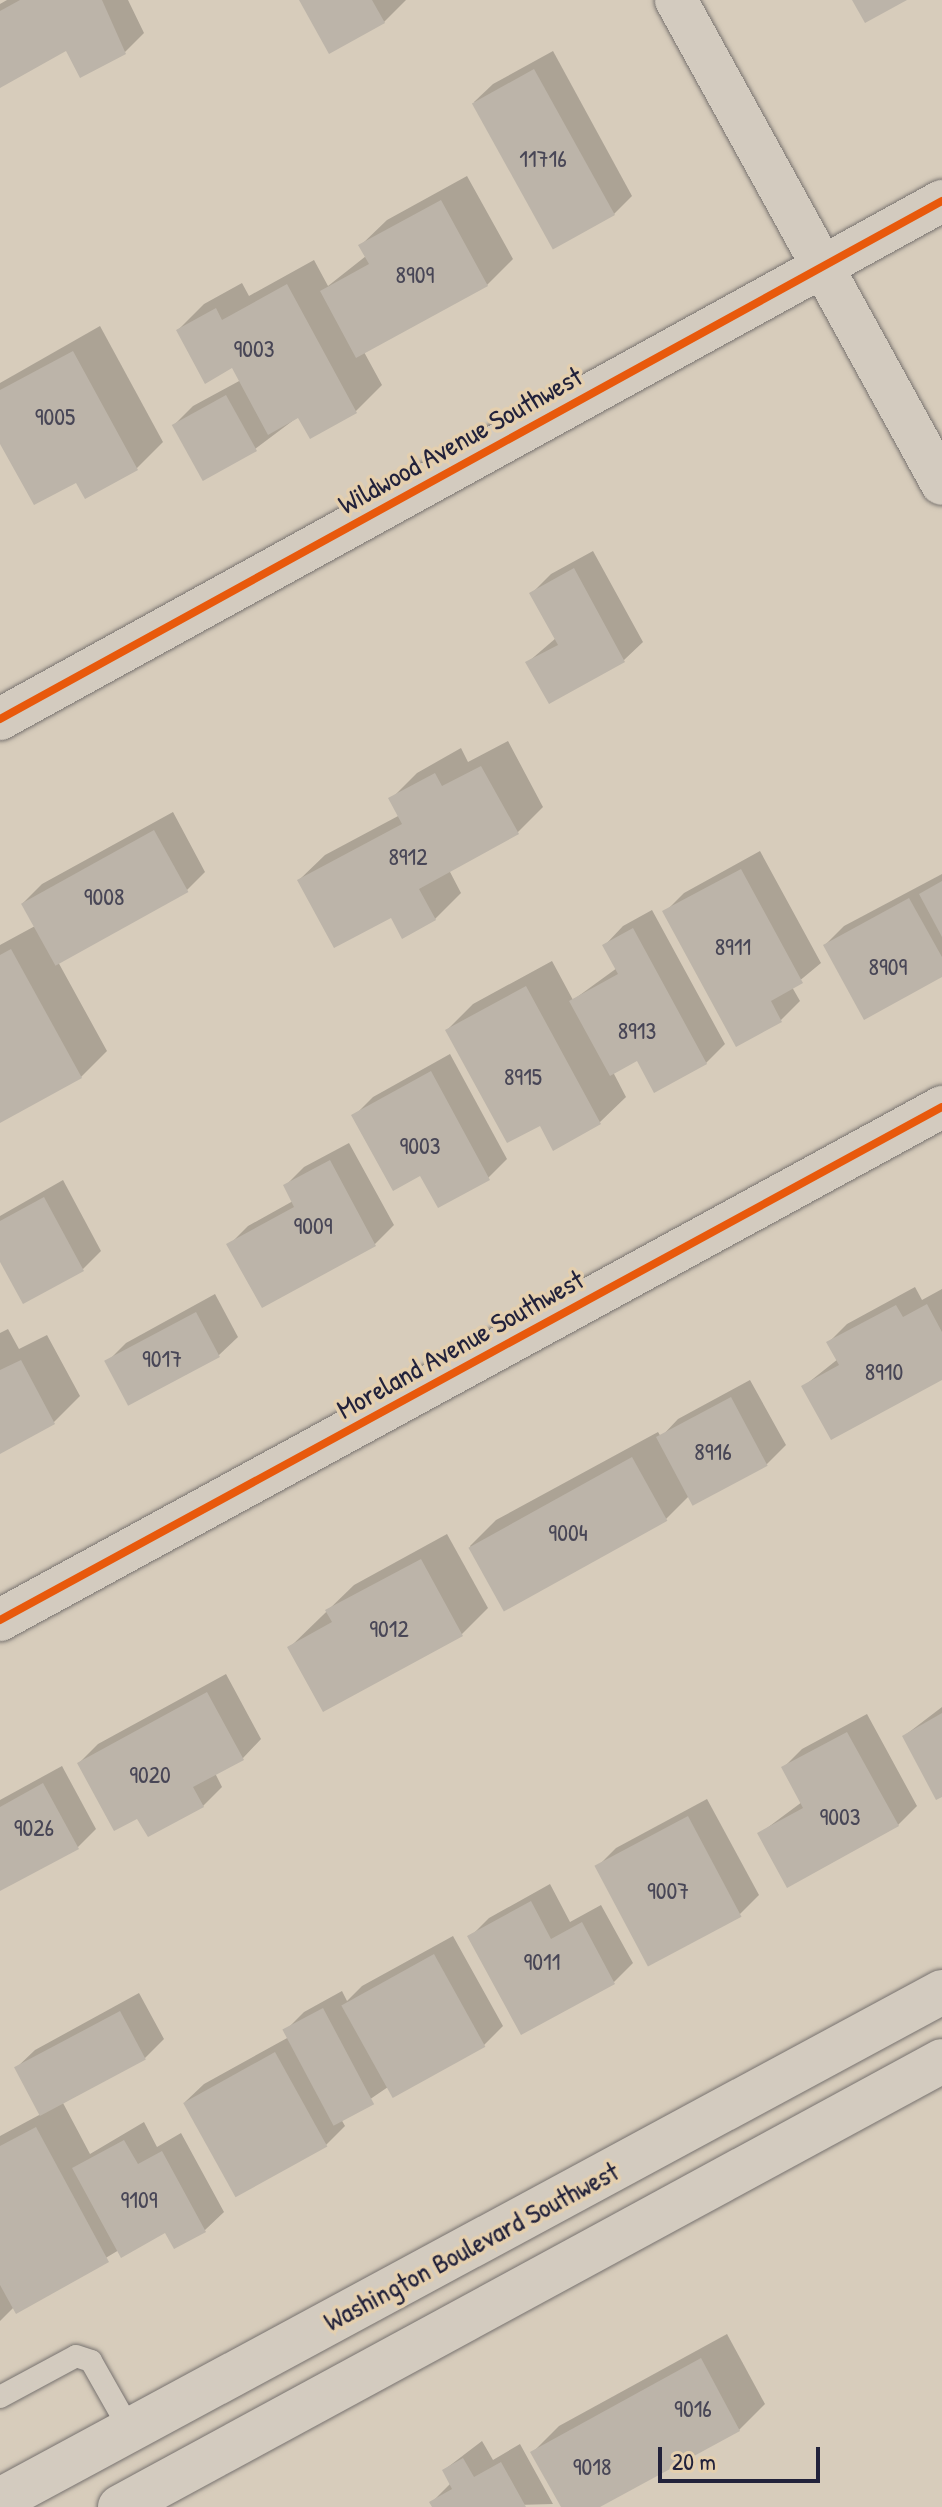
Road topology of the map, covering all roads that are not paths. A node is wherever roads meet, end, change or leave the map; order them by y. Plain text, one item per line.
1 (676, 0) edge
2 (942, 201) edge
3 (822, 266) junction
4 (942, 484) edge
5 (0, 719) edge
6 (942, 1107) edge
7 (0, 1620) edge
8 (942, 1992) edge
9 (942, 2061) edge
10 (0, 2397) edge
11 (130, 2430) junction
12 (0, 2500) edge
13 (120, 2507) edge

1 - 3 street
2 - 3 street, Wildwood Avenue Southwest
3 - 4 street
3 - 5 street, Wildwood Avenue Southwest
6 - 7 street, Moreland Avenue Southwest
8 - 11 main road, Washington Boulevard Southwest
9 - 13 main road
10 - 11 lane
11 - 12 main road, Washington Boulevard Southwest

